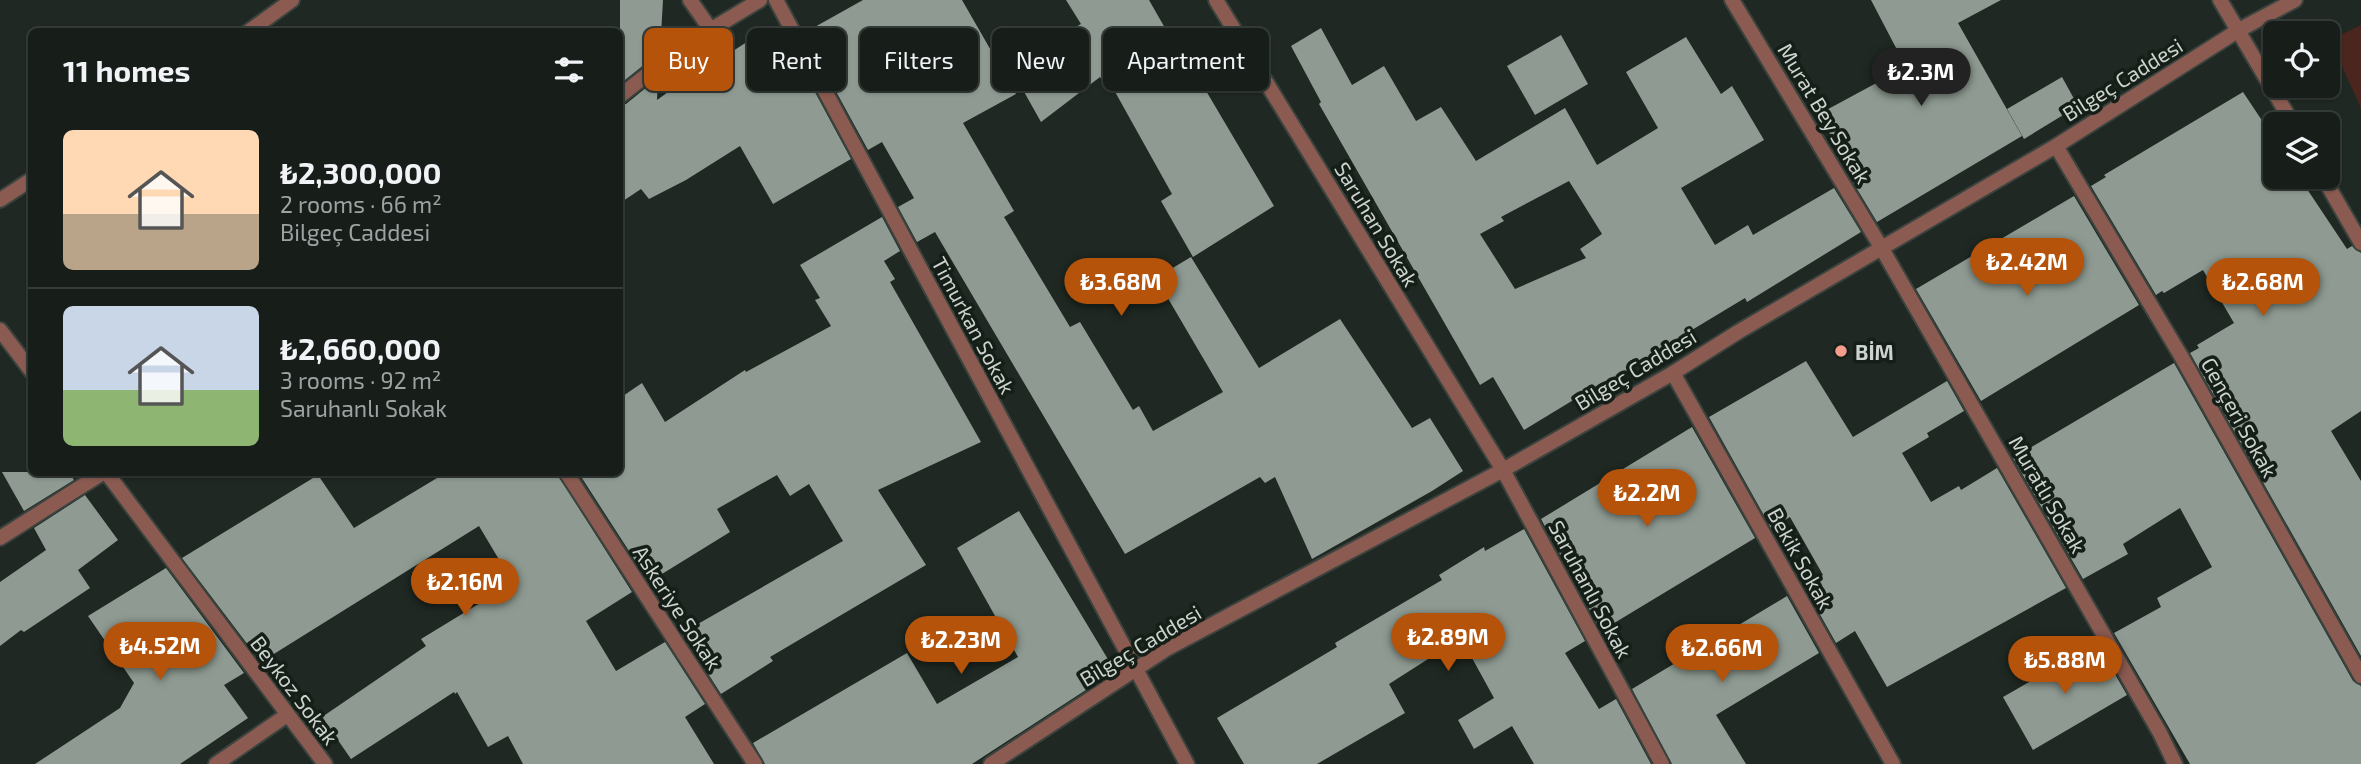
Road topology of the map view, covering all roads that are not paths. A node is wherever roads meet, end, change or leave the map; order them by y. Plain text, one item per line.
1 (292, 0) edge
2 (690, 0) edge
3 (761, 0) edge
4 (776, 0) edge
5 (1216, 0) edge
6 (1732, 0) edge
7 (2220, 0) edge
8 (2295, 0) edge
9 (254, 28) edge
10 (709, 28) edge
11 (713, 28) edge
12 (2239, 30) junction
13 (644, 77) edge
14 (623, 94) edge
15 (2286, 112) edge
16 (2056, 146) junction
17 (28, 182) edge
18 (2330, 189) edge
19 (0, 200) edge
20 (2361, 243) edge
21 (1881, 247) junction
22 (0, 330) edge
23 (28, 367) edge
24 (1673, 373) junction
25 (1503, 470) junction
26 (99, 476) edge
27 (108, 476) edge
28 (569, 476) edge
29 (0, 538) edge
30 (1135, 669) junction
31 (2361, 676) edge
32 (287, 715) junction
33 (216, 764) edge
34 (325, 764) edge
35 (755, 764) edge
36 (991, 764) edge
37 (1188, 764) edge
38 (1661, 764) edge
39 (1892, 764) edge
40 (2175, 764) edge

1 - 9 street
2 - 10 street
3 - 11 street
4 - 30 street, Timurkan Sokak
5 - 25 street, Saruhan Sokak
6 - 21 street, Murat Bey Sokak
7 - 12 street
8 - 12 street, Bilgeç Caddesi
12 - 15 street
12 - 16 street, Bilgeç Caddesi
13 - 14 street
16 - 21 street, Bilgeç Caddesi
16 - 31 street, Gençeri Sokak
17 - 19 street
18 - 20 street
21 - 24 street, Bilgeç Caddesi
21 - 40 street, Muratlı Sokak
22 - 23 street
24 - 25 street, Bilgeç Caddesi
24 - 39 street, Bekik Sokak
25 - 30 street, Bilgeç Caddesi
25 - 38 street, Saruhanlı Sokak
26 - 29 street
27 - 32 street, Beykoz Sokak
28 - 35 street, Askeriye Sokak
30 - 36 street, Bilgeç Caddesi
30 - 37 street, Timurkan Sokak
32 - 33 street
32 - 34 street, Beykoz Sokak

